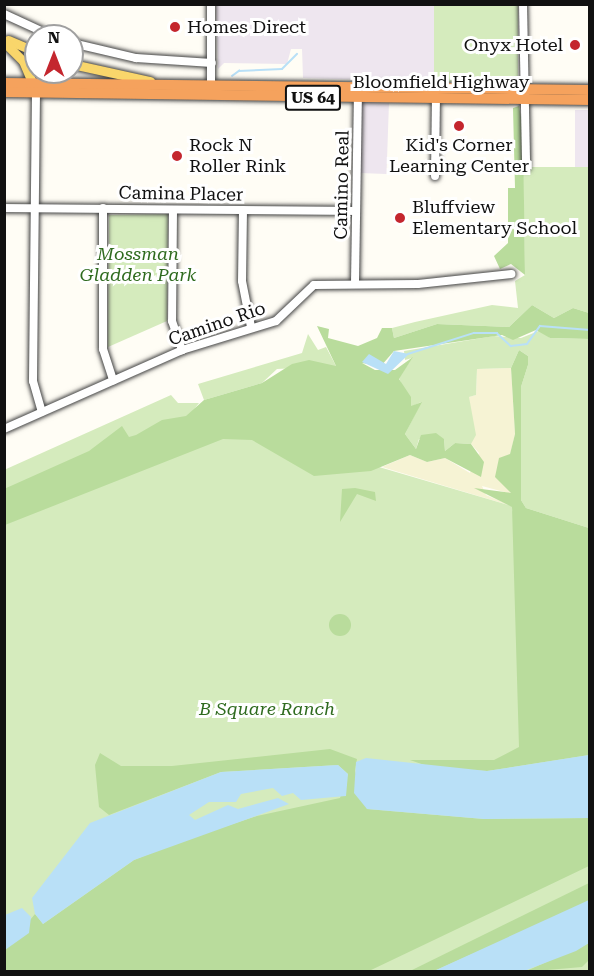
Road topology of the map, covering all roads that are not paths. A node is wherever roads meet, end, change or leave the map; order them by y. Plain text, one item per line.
1 (211, 4) edge
2 (523, 4) edge
3 (4, 15) edge
4 (25, 24) edge
5 (4, 40) edge
6 (84, 46) edge
7 (24, 48) edge
8 (4, 50) edge
9 (23, 61) junction
10 (212, 63) junction
11 (84, 66) edge
12 (4, 82) edge
13 (179, 85) junction
14 (35, 88) junction
15 (590, 90) edge
16 (211, 91) junction
17 (4, 92) edge
18 (358, 93) junction
19 (523, 94) junction
20 (436, 99) junction
21 (590, 100) edge
22 (526, 167) dead end
23 (435, 176) dead end
24 (4, 208) edge
25 (34, 208) junction
26 (104, 208) junction
27 (173, 210) junction
28 (243, 210) junction
29 (356, 211) junction
30 (512, 274) dead end
31 (356, 282) junction
32 (251, 327) junction
33 (182, 350) junction
34 (113, 380) junction
35 (42, 412) junction
36 (4, 429) edge

1 - 10 street
2 - 19 street
3 - 4 street
5 - 7 main road
5 - 9 main road
6 - 10 street
8 - 9 main road
9 - 14 main road
10 - 16 street
11 - 13 main road
12 - 14 highway, Bloomfield Highway / US 64
13 - 14 highway, Bloomfield Highway / US 64
13 - 16 highway, Bloomfield Highway / US 64
14 - 16 highway, Bloomfield Highway / US 64
14 - 17 highway, Bloomfield Highway / US 64
14 - 25 street
15 - 19 highway, Bloomfield Highway / US 64
16 - 18 highway, Bloomfield Highway / US 64
18 - 19 highway, Bloomfield Highway / US 64
18 - 20 highway, Bloomfield Highway / US 64
18 - 29 street, Camino Real
19 - 20 highway, Bloomfield Highway / US 64
19 - 21 highway, Bloomfield Highway / US 64
19 - 22 street
20 - 23 street
24 - 25 street, Camina Placer
25 - 26 street, Camina Placer
25 - 35 street
26 - 27 street, Camina Placer
26 - 34 street
27 - 28 street, Camina Placer
27 - 33 street
28 - 29 street, Camina Placer
28 - 32 street
29 - 31 street, Camino Real
30 - 31 street, Camino Rio
31 - 32 street, Camino Rio
32 - 33 street, Camino Rio
33 - 34 street, Camino Rio
34 - 35 street, Camino Rio
35 - 36 street, Camino Rio

